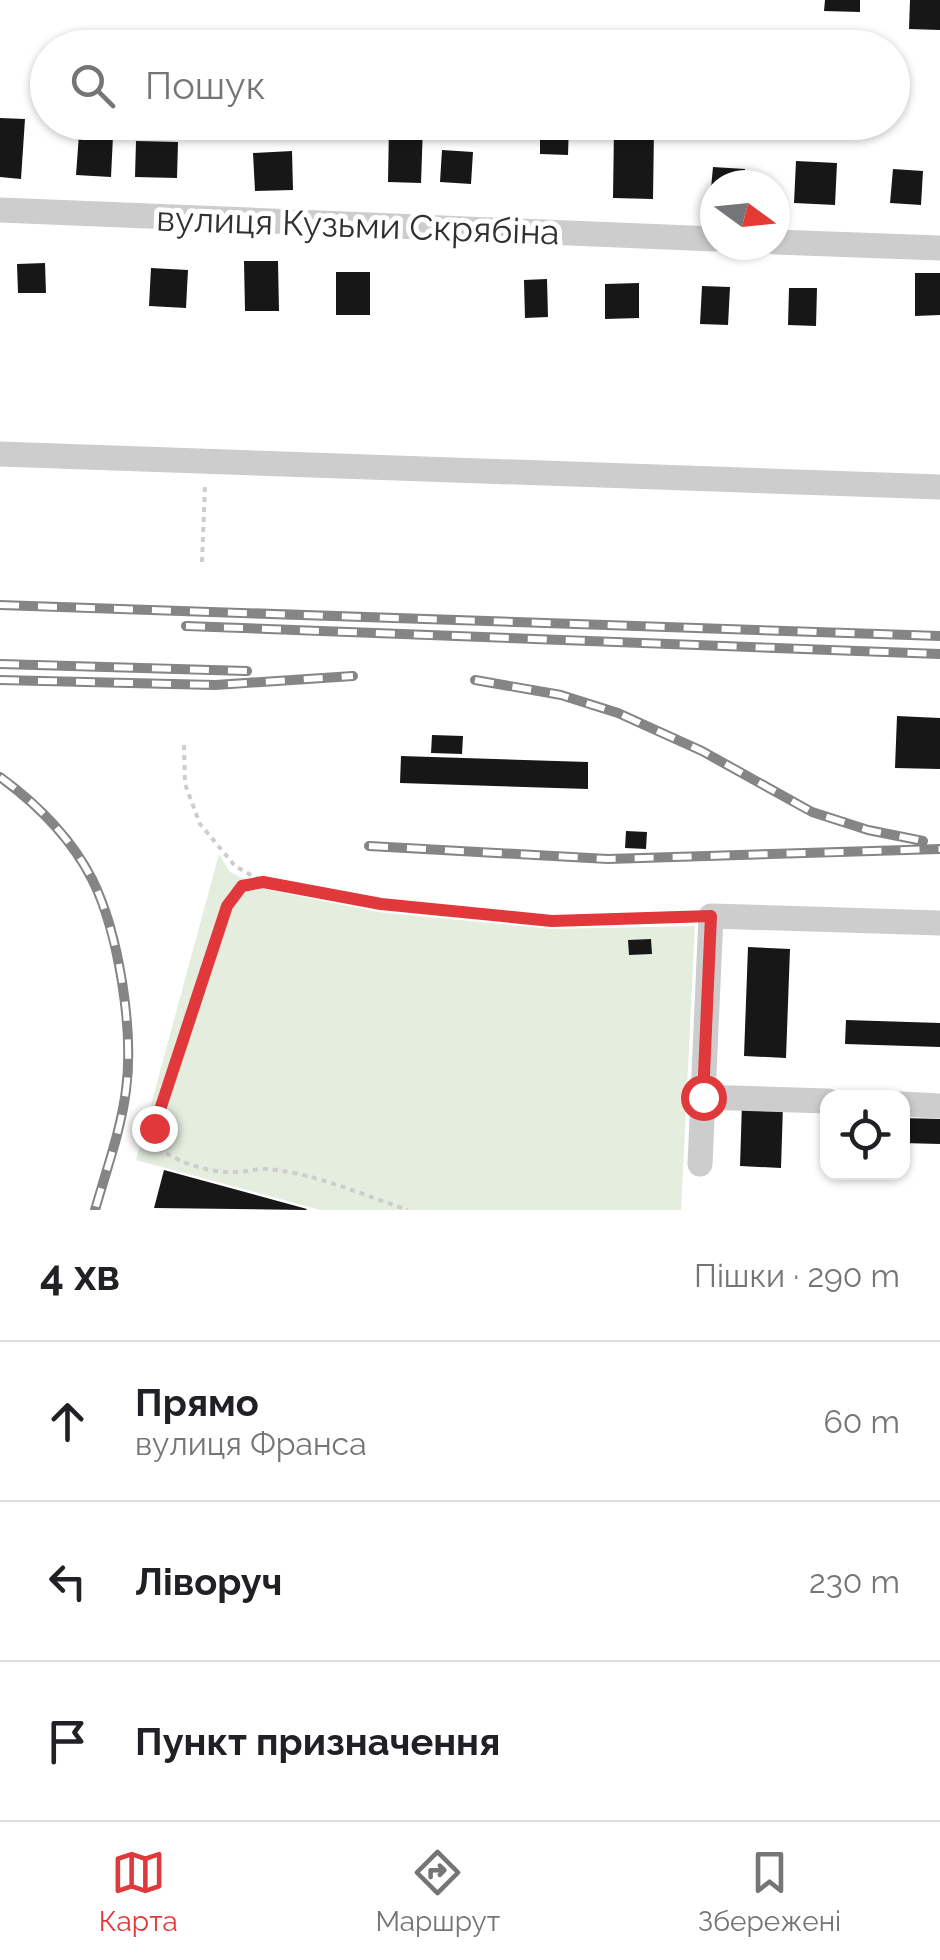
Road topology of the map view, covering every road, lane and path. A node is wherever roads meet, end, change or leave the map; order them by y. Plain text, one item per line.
1 (0, 210) edge
2 (700, 238) edge
3 (790, 243) edge
4 (940, 248) edge
5 (0, 454) edge
6 (206, 461) junction
7 (940, 487) edge
8 (202, 562) dead end
9 (184, 745) dead end
10 (263, 882) junction
11 (711, 916) junction
12 (940, 923) edge
13 (703, 1097) junction
14 (820, 1102) edge
15 (910, 1104) edge
16 (940, 1106) edge
17 (700, 1164) dead end
18 (408, 1210) edge

1 - 2 street, вулиця Кузьми Скрябіна
3 - 4 street
5 - 6 street
6 - 7 street
6 - 8 path
9 - 10 path
10 - 11 path
10 - 18 path
11 - 12 street
11 - 13 street
13 - 14 street
13 - 17 street
15 - 16 street

